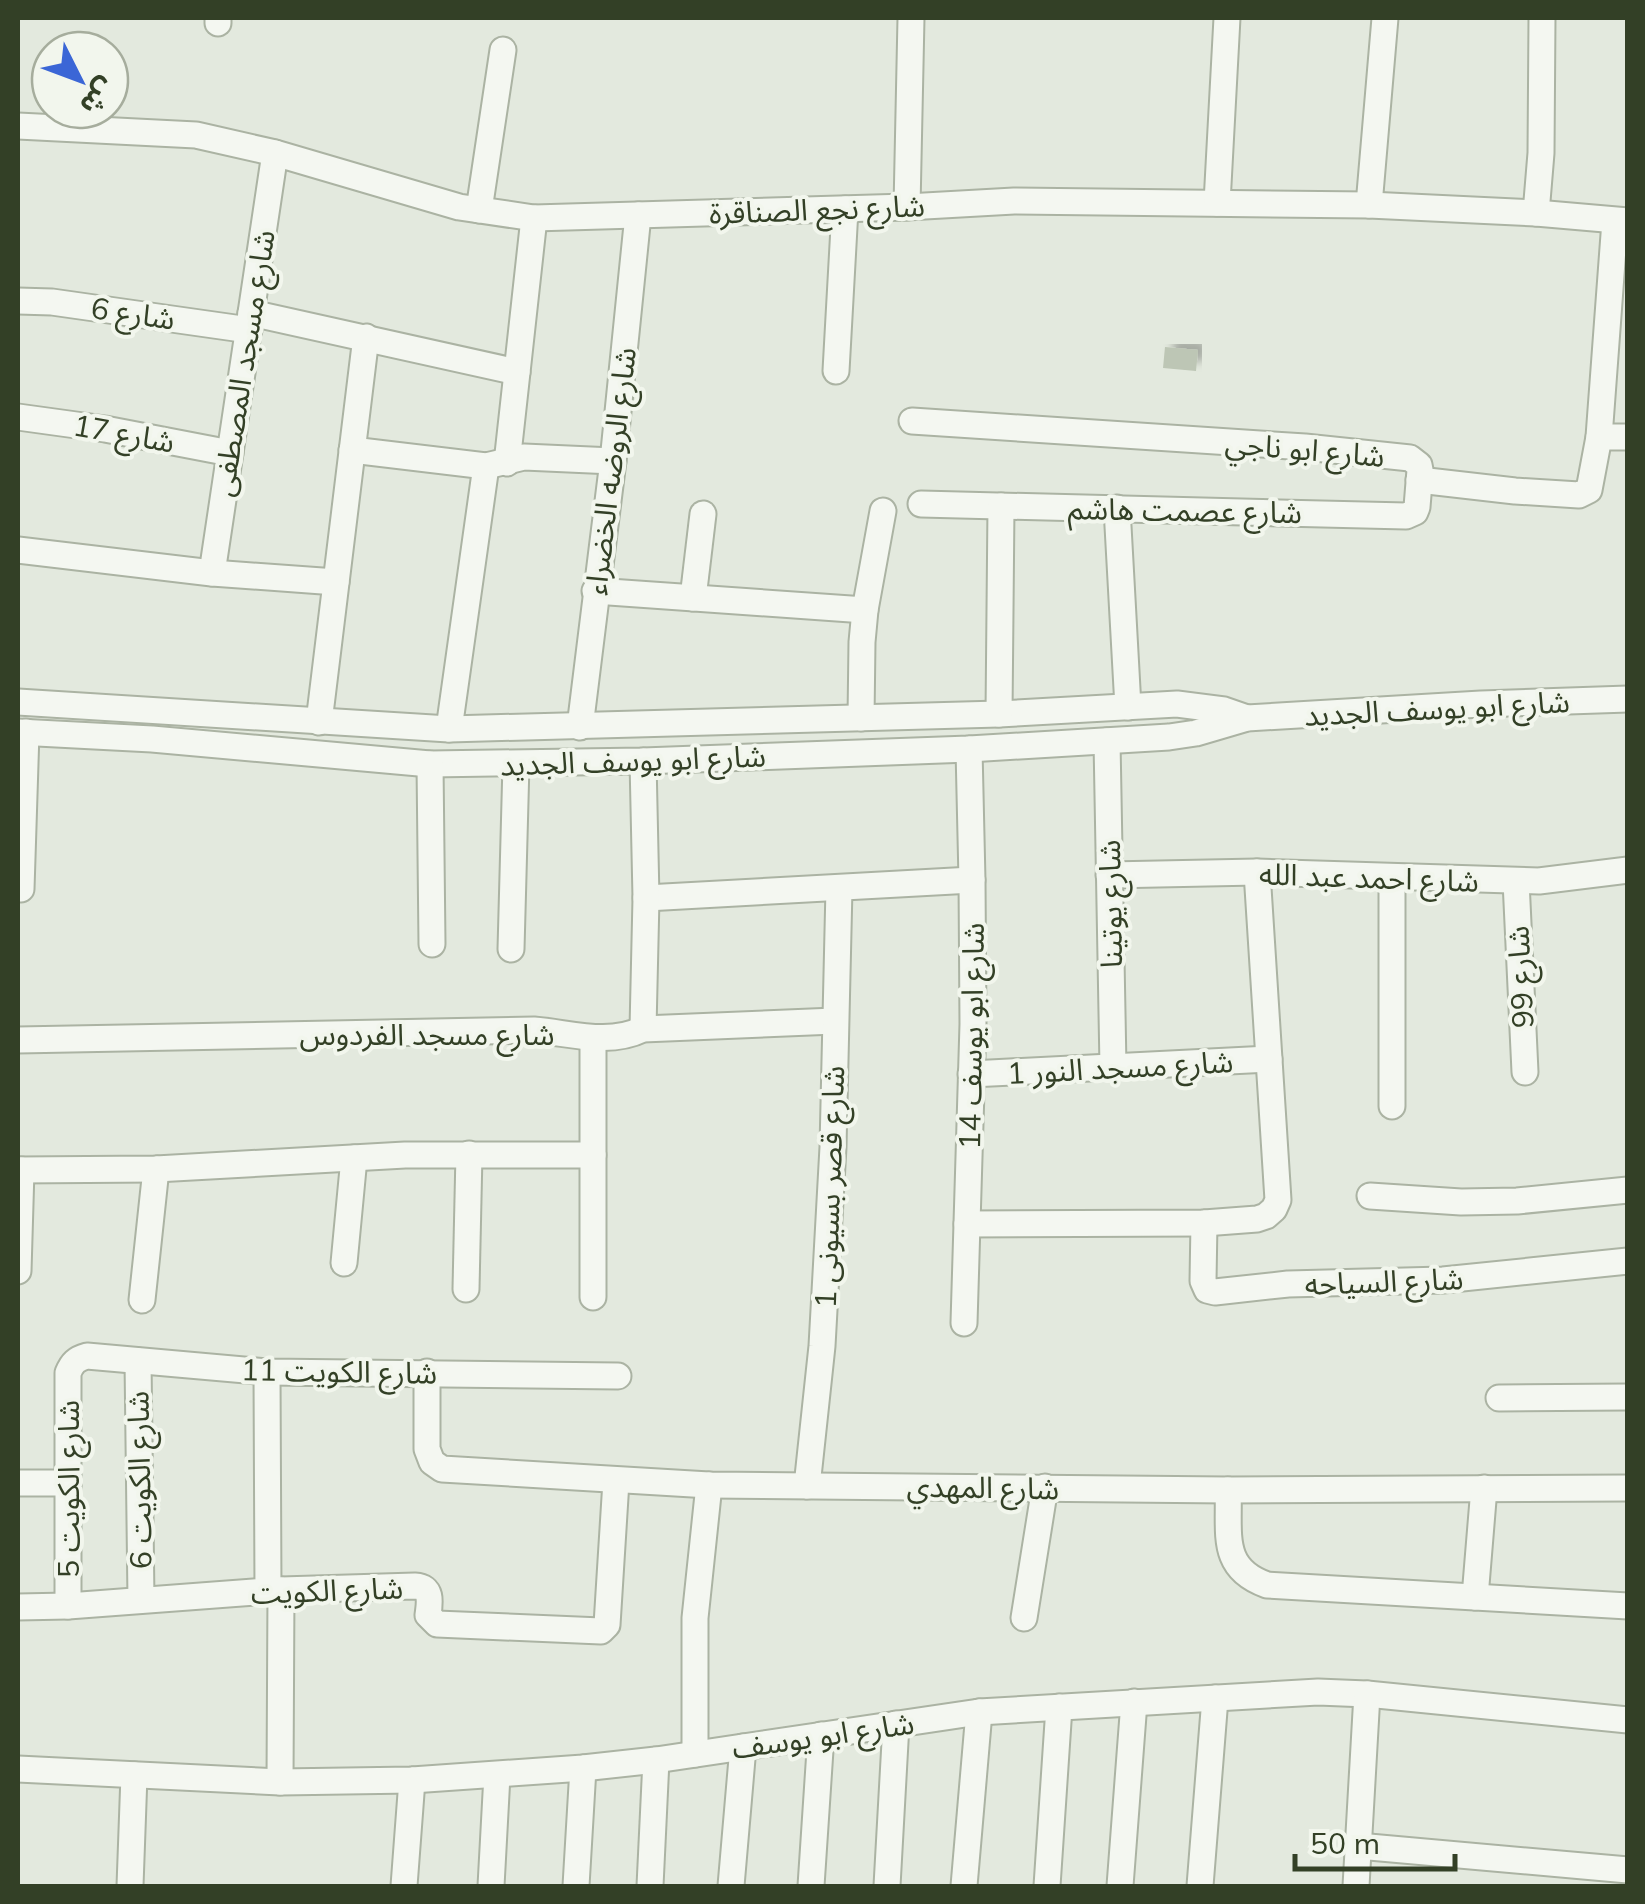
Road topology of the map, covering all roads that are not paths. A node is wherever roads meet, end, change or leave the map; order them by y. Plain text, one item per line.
1 (911, 18) edge
2 (1227, 18) edge
3 (1385, 18) edge
4 (1542, 18) edge
5 (503, 50) dead end
6 (18, 126) edge
7 (275, 153) junction
8 (1217, 203) junction
9 (1369, 204) junction
10 (907, 207) junction
11 (845, 209) junction
12 (478, 210) junction
13 (1536, 213) junction
14 (638, 215) junction
15 (534, 218) junction
16 (1621, 221) edge
17 (18, 300) edge
18 (250, 321) junction
19 (366, 337) junction
20 (836, 371) dead end
21 (517, 372) junction
22 (18, 416) edge
23 (912, 421) dead end
24 (1599, 437) junction
25 (1628, 437) edge
26 (352, 450) junction
27 (230, 452) junction
28 (613, 461) junction
29 (496, 465) junction
30 (1419, 480) junction
31 (921, 504) dead end
32 (1001, 506) junction
33 (1116, 508) junction
34 (884, 511) dead end
35 (703, 514) dead end
36 (18, 550) edge
37 (212, 573) junction
38 (336, 582) junction
39 (596, 590) junction
40 (693, 598) junction
41 (865, 610) junction
42 (1628, 699) edge
43 (18, 702) edge
44 (1141, 706) junction
45 (153, 710) junction
46 (998, 714) junction
47 (861, 718) junction
48 (1247, 718) junction
49 (319, 722) junction
50 (580, 727) junction
51 (448, 729) junction
52 (22, 732) edge
53 (152, 738) junction
54 (1152, 738) junction
55 (1106, 742) junction
56 (969, 750) junction
57 (644, 760) junction
58 (430, 764) junction
59 (516, 764) junction
60 (1628, 870) edge
61 (1257, 872) junction
62 (1109, 875) junction
63 (1392, 878) junction
64 (972, 880) junction
65 (1516, 881) junction
66 (839, 888) junction
67 (22, 890) dead end
68 (646, 898) junction
69 (432, 944) dead end
70 (511, 949) dead end
71 (835, 1021) junction
72 (643, 1029) junction
73 (593, 1038) junction
74 (18, 1040) edge
75 (1269, 1060) junction
76 (1113, 1067) junction
77 (1525, 1072) dead end
78 (971, 1074) junction
79 (1392, 1106) dead end
80 (469, 1154) junction
81 (593, 1154) junction
82 (354, 1158) junction
83 (156, 1169) junction
84 (20, 1170) edge
85 (1628, 1190) edge
86 (1370, 1196) dead end
87 (1204, 1223) junction
88 (967, 1224) junction
89 (1628, 1261) edge
90 (344, 1263) dead end
91 (18, 1271) edge
92 (466, 1288) dead end
93 (593, 1296) dead end
94 (142, 1300) dead end
95 (964, 1324) dead end
96 (138, 1360) junction
97 (267, 1372) junction
98 (428, 1372) junction
99 (68, 1373) joint
100 (618, 1376) dead end
101 (1628, 1397) edge
102 (1498, 1398) dead end
103 (616, 1481) junction
104 (18, 1484) edge
105 (68, 1484) junction
106 (709, 1485) junction
107 (806, 1486) junction
108 (1045, 1488) junction
109 (1484, 1488) junction
110 (1628, 1488) edge
111 (1228, 1490) junction
112 (274, 1590) junction
113 (1475, 1597) junction
114 (141, 1600) junction
115 (18, 1606) edge
116 (68, 1606) junction
117 (1628, 1606) edge
118 (1024, 1618) dead end
119 (1367, 1694) junction
120 (1215, 1698) junction
121 (1134, 1702) junction
122 (1059, 1707) junction
123 (979, 1712) junction
124 (1628, 1720) edge
125 (896, 1724) junction
126 (821, 1735) junction
127 (743, 1747) junction
128 (695, 1754) junction
129 (656, 1760) junction
130 (583, 1768) junction
131 (18, 1769) edge
132 (134, 1775) junction
133 (497, 1775) junction
134 (412, 1780) junction
135 (280, 1782) junction
136 (1358, 1846) junction
137 (1628, 1870) edge
138 (130, 1886) edge
139 (404, 1886) edge
140 (492, 1886) edge
141 (576, 1886) edge
142 (650, 1886) edge
143 (731, 1886) edge
144 (810, 1886) edge
145 (887, 1886) edge
146 (964, 1886) edge
147 (1047, 1886) edge
148 (1120, 1886) edge
149 (1200, 1886) edge
150 (1356, 1886) edge

1 - 10 street
2 - 8 street
3 - 9 street
4 - 13 street
5 - 12 street
6 - 7 street, شارع نجع الصناقرة
7 - 12 street, شارع نجع الصناقرة
7 - 18 street, شارع مسجد المصطفى
8 - 9 street, شارع نجع الصناقرة
8 - 10 street, شارع نجع الصناقرة
9 - 13 street, شارع نجع الصناقرة
10 - 11 street, شارع نجع الصناقرة
11 - 14 street, شارع نجع الصناقرة
11 - 20 street
12 - 15 street, شارع نجع الصناقرة
13 - 16 street, شارع نجع الصناقرة
14 - 15 street, شارع نجع الصناقرة
14 - 28 street, شارع الروضه الخضراء
15 - 21 street
16 - 24 street, شارع ابو ناجي
17 - 18 street, شارع 6
18 - 19 street, شارع 6
18 - 27 street, شارع مسجد المصطفى
19 - 21 street, شارع 6
19 - 26 street
21 - 29 street
22 - 27 street, شارع 17
23 - 30 street, شارع ابو ناجي
24 - 25 street
24 - 30 street, شارع ابو ناجي
26 - 29 street
26 - 38 street
27 - 37 street, شارع مسجد المصطفى
28 - 29 street
28 - 39 street, شارع الروضه الخضراء
29 - 51 street
30 - 33 street, شارع عصمت هاشم
31 - 32 street, شارع عصمت هاشم
32 - 33 street, شارع عصمت هاشم
32 - 46 street
33 - 44 street
34 - 41 street
35 - 40 street
36 - 37 street
37 - 38 street
38 - 49 street
39 - 40 street
39 - 50 street, شارع الروضه الخضراء
40 - 41 street
41 - 47 street
42 - 48 street, شارع ابو يوسف الجديد
43 - 45 street, شارع ابو يوسف الجديد
44 - 46 street, شارع ابو يوسف الجديد
44 - 48 street, شارع ابو يوسف الجديد
44 - 54 street
45 - 49 street, شارع ابو يوسف الجديد
45 - 53 street
46 - 47 street, شارع ابو يوسف الجديد
47 - 50 street, شارع ابو يوسف الجديد
48 - 54 street, شارع ابو يوسف الجديد
49 - 51 street, شارع ابو يوسف الجديد
50 - 51 street, شارع ابو يوسف الجديد
52 - 53 street, شارع ابو يوسف الجديد
52 - 67 street
53 - 58 street, شارع ابو يوسف الجديد
54 - 55 street, شارع ابو يوسف الجديد
55 - 56 street, شارع ابو يوسف الجديد
55 - 62 street, شارع يوتينا
56 - 57 street, شارع ابو يوسف الجديد
56 - 64 street, شارع ابو يوسف 14
57 - 59 street, شارع ابو يوسف الجديد
57 - 68 street
58 - 59 street, شارع ابو يوسف الجديد
58 - 69 street
59 - 70 street
60 - 65 street, شارع احمد عبد الله
61 - 62 street, شارع احمد عبد الله
61 - 63 street, شارع احمد عبد الله
61 - 75 street
62 - 76 street, شارع يوتينا
63 - 65 street, شارع احمد عبد الله
63 - 79 street
64 - 66 street
64 - 78 street, شارع ابو يوسف 14
65 - 77 street, شارع 99
66 - 68 street
66 - 71 street, شارع قصر بسيونى 1
68 - 72 street
71 - 72 street, شارع مسجد الفردوس
71 - 107 street, شارع قصر بسيونى 1
72 - 73 street, شارع مسجد الفردوس
73 - 74 street, شارع مسجد الفردوس
73 - 81 street
75 - 76 street, شارع مسجد النور 1
75 - 87 street
76 - 78 street, شارع مسجد النور 1
78 - 88 street, شارع ابو يوسف 14
80 - 81 street
80 - 82 street
80 - 92 street
81 - 93 street
82 - 83 street
82 - 90 street
83 - 84 street
83 - 94 street
84 - 91 street
85 - 86 street
87 - 88 street
87 - 89 street, شارع السياحه
88 - 95 street, شارع ابو يوسف 14
96 - 97 street, شارع الكويت 11
96 - 99 street, شارع الكويت 11
96 - 114 street, شارع الكويت 6
97 - 98 street, شارع الكويت 11
97 - 112 street
98 - 100 street, شارع الكويت 11
98 - 103 street, شارع المهدي
99 - 105 street, شارع الكويت 5
101 - 102 street
103 - 106 street, شارع المهدي
103 - 112 street, شارع الكويت
104 - 105 street
105 - 116 street, شارع الكويت 5
106 - 107 street, شارع المهدي
106 - 128 street
107 - 108 street, شارع المهدي
108 - 111 street, شارع المهدي
108 - 118 street
109 - 110 street, شارع المهدي
109 - 111 street, شارع المهدي
109 - 113 street
111 - 113 street
112 - 114 street, شارع الكويت
112 - 135 street
113 - 117 street
114 - 116 street, شارع الكويت
115 - 116 street, شارع الكويت
119 - 120 street, شارع ابو يوسف
119 - 124 street, شارع ابو يوسف
119 - 136 street
120 - 121 street, شارع ابو يوسف
120 - 149 street
121 - 122 street, شارع ابو يوسف
121 - 148 street
122 - 123 street, شارع ابو يوسف
122 - 147 street
123 - 125 street, شارع ابو يوسف
123 - 146 street
125 - 126 street, شارع ابو يوسف
125 - 145 street
126 - 127 street, شارع ابو يوسف
126 - 144 street
127 - 128 street, شارع ابو يوسف
127 - 143 street
128 - 129 street, شارع ابو يوسف
129 - 130 street, شارع ابو يوسف
129 - 142 street
130 - 133 street, شارع ابو يوسف
130 - 141 street
131 - 132 street, شارع ابو يوسف
132 - 135 street, شارع ابو يوسف
132 - 138 street
133 - 134 street, شارع ابو يوسف
133 - 140 street
134 - 135 street, شارع ابو يوسف
134 - 139 street
136 - 137 street
136 - 150 street

